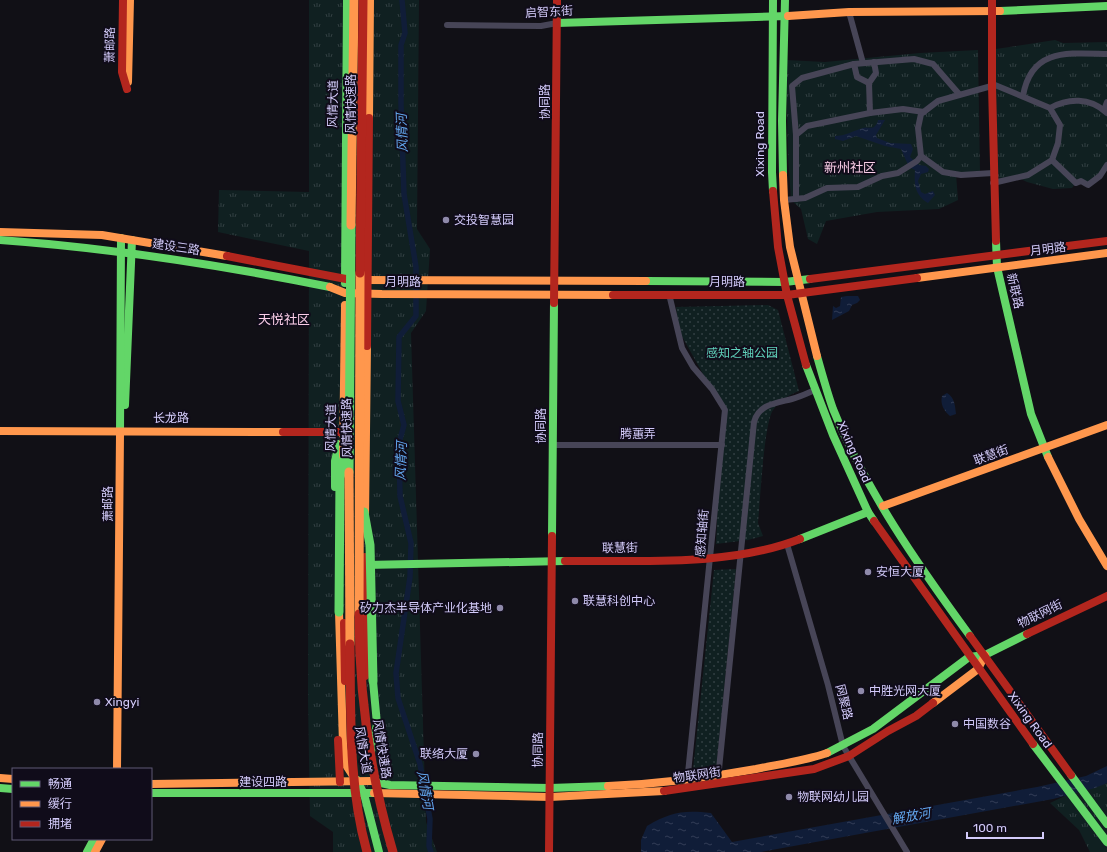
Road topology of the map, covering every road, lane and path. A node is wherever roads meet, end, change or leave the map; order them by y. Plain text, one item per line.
1 (123, 0) edge
2 (130, 0) edge
3 (346, 0) edge
4 (354, 0) edge
5 (364, 0) edge
6 (370, 0) edge
7 (558, 0) edge
8 (772, 0) edge
9 (785, 0) edge
10 (992, 0) edge
11 (1107, 6) edge
12 (992, 11) junction
13 (849, 12) junction
14 (785, 16) junction
15 (772, 17) junction
16 (557, 23) junction
17 (447, 25) dead end
18 (1107, 54) edge
19 (874, 62) junction
20 (863, 63) junction
21 (854, 64) junction
22 (869, 83) junction
23 (992, 86) junction
24 (959, 94) junction
25 (1023, 96) junction
26 (1107, 102) edge
27 (1050, 108) junction
28 (1106, 111) edge
29 (924, 112) junction
30 (870, 113) junction
31 (796, 135) junction
32 (919, 159) junction
33 (1052, 160) junction
34 (1107, 164) edge
35 (993, 178) junction
36 (796, 199) junction
37 (784, 200) junction
38 (0, 232) edge
39 (121, 238) junction
40 (0, 240) edge
41 (132, 240) junction
42 (1107, 241) edge
43 (122, 252) junction
44 (133, 253) junction
45 (1107, 253) edge
46 (996, 254) junction
47 (997, 267) junction
48 (345, 280) junction
49 (368, 280) junction
50 (555, 280) junction
51 (798, 280) junction
52 (785, 282) junction
53 (345, 293) junction
54 (368, 293) junction
55 (802, 293) junction
56 (554, 294) junction
57 (669, 294) junction
58 (786, 295) junction
59 (815, 390) junction
60 (1107, 425) edge
61 (122, 430) junction
62 (0, 431) edge
63 (346, 431) junction
64 (553, 445) junction
65 (722, 445) junction
66 (1043, 448) junction
67 (360, 486) junction
68 (883, 506) junction
69 (868, 512) junction
70 (787, 544) junction
71 (740, 554) junction
72 (711, 557) junction
73 (553, 561) junction
74 (365, 565) junction
75 (1107, 566) edge
76 (1107, 596) edge
77 (985, 655) junction
78 (970, 658) junction
79 (978, 669) junction
80 (843, 746) junction
81 (849, 756) junction
82 (368, 762) junction
83 (117, 768) edge
84 (122, 768) edge
85 (0, 778) edge
86 (12, 779) edge
87 (372, 780) junction
88 (717, 780) junction
89 (340, 782) junction
90 (357, 782) junction
91 (152, 784) edge
92 (687, 784) junction
93 (0, 788) edge
94 (12, 789) edge
95 (417, 790) junction
96 (550, 792) junction
97 (152, 793) edge
98 (364, 794) junction
99 (374, 794) junction
100 (1107, 824) edge
101 (93, 840) edge
102 (101, 840) edge
103 (1107, 842) edge
104 (87, 852) edge
105 (95, 852) edge
106 (366, 852) edge
107 (379, 852) edge
108 (390, 852) edge
109 (393, 852) edge
110 (549, 852) edge
111 (907, 852) edge

1 - 2 main road, 萧邮路
3 - 48 main road, 风情大道
4 - 63 main road, 风情快速路, bridge
5 - 67 main road, 风情快速路, bridge
6 - 49 main road, 风情大道
7 - 16 main road, 协同路
8 - 15 main road, Xixing Road
9 - 14 main road, Xixing Road
10 - 12 main road, 新联路
11 - 12 main road, 启智东街
12 - 13 main road, 启智东街
12 - 23 main road, 新联路
13 - 14 main road, 启智东街
13 - 20 street
14 - 15 main road, 启智东街
14 - 37 main road, Xixing Road
15 - 16 main road, 启智东街
15 - 52 main road, Xixing Road
16 - 17 street, 启智东街
16 - 50 main road, 协同路
18 - 25 street
19 - 20 street
19 - 22 street
19 - 24 street
20 - 21 street
21 - 22 street
21 - 31 street
22 - 30 street
23 - 24 street
23 - 25 street
23 - 35 main road, 新联路
24 - 29 street
25 - 27 street
26 - 28 street
27 - 28 street
27 - 33 street
29 - 30 street
29 - 32 street
30 - 31 street
31 - 36 street
32 - 35 street
32 - 36 street
33 - 34 street
33 - 35 street
35 - 46 main road, 新联路
36 - 37 street
37 - 51 main road, Xixing Road
38 - 39 main road, 建设三路
39 - 41 main road, 建设三路
39 - 43 main road, 萧邮路
40 - 43 main road, 建设三路
41 - 44 main road, 萧邮路
41 - 48 main road, 建设三路
42 - 46 main road, 月明路
43 - 44 main road, 建设三路
43 - 61 main road, 萧邮路
44 - 53 main road, 建设三路
44 - 61 main road, 萧邮路
45 - 47 main road, 月明路
46 - 47 main road, 新联路
46 - 51 main road, 月明路
47 - 55 main road, 月明路
47 - 66 main road, 新联路
48 - 49 main road, 月明路
48 - 53 main road, 风情大道
49 - 50 main road, 月明路
49 - 54 main road, 风情大道
50 - 52 main road, 月明路
50 - 56 main road, 协同路
51 - 52 main road, 月明路
51 - 55 main road, Xixing Road
52 - 58 main road, Xixing Road
53 - 54 main road, 月明路
53 - 63 main road, 风情大道
54 - 56 main road, 月明路
54 - 74 main road, 风情大道
55 - 58 main road, 月明路
55 - 68 main road, Xixing Road
56 - 57 main road, 月明路
56 - 64 main road, 协同路
57 - 58 main road, 月明路
57 - 65 street, 感知轴街
58 - 59 main road, Xixing Road
59 - 69 main road, Xixing Road
59 - 71 street
60 - 66 main road, 联慧街
61 - 62 main road, 长龙路
61 - 63 main road, 长龙路
61 - 83 main road, 萧邮路
61 - 84 main road, 萧邮路
63 - 89 main road
63 - 90 main road, 风情大道
63 - 90 main road, bridge
63 - 106 main road, 风情快速路, bridge
64 - 65 street, 腾蕙弄
64 - 73 main road, 协同路
65 - 72 street, 感知轴街
66 - 68 main road, 联慧街
66 - 75 main road, 新联路
67 - 82 main road, bridge
67 - 109 main road, 风情快速路, bridge
68 - 77 main road, Xixing Road
69 - 70 main road, 联慧街
69 - 78 main road, Xixing Road
70 - 71 main road, 联慧街
70 - 80 street, 网聚路
71 - 72 main road, 联慧街
71 - 88 street
72 - 73 main road, 联慧街
72 - 92 street, 感知轴街
73 - 74 main road, 联慧街
73 - 96 main road, 协同路
74 - 82 main road, 风情大道
76 - 77 main road, 物联网街
77 - 78 main road, 物联网街
77 - 79 main road, 物联网街
77 - 100 main road, Xixing Road
78 - 79 main road, Xixing Road
78 - 80 main road, 物联网街
79 - 81 main road, 物联网街
79 - 103 main road, Xixing Road
80 - 81 street, 网聚路
80 - 88 main road, 物联网街
81 - 88 main road, 物联网街
81 - 111 street, 网聚路
82 - 87 main road, 风情大道
85 - 86 main road
87 - 90 main road, 建设四路
87 - 95 main road, 物联网街
87 - 99 main road, 风情大道
88 - 92 main road, 物联网街
89 - 90 main road, 建设四路
89 - 91 main road, 建设四路
90 - 98 main road, 风情大道
92 - 96 main road, 物联网街
93 - 94 main road
95 - 96 main road, 物联网街
95 - 99 main road, 物联网街
96 - 110 main road, 协同路
97 - 98 main road, 建设四路
98 - 99 main road, 建设四路
98 - 107 main road, 风情大道
99 - 108 main road, 风情大道
101 - 104 main road
102 - 105 main road

